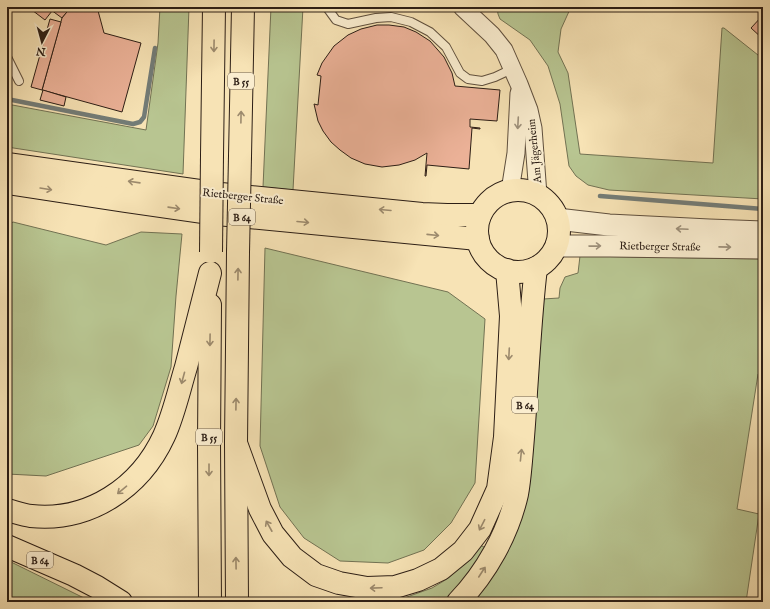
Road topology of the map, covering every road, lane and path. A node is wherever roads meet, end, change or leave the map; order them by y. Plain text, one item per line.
1 (214, 7) edge
2 (243, 7) edge
3 (328, 7) edge
4 (462, 7) edge
5 (480, 14) edge
6 (7, 57) edge
7 (512, 69) junction
8 (19, 81) dead end
9 (519, 84) junction
10 (7, 164) edge
11 (7, 183) edge
12 (510, 191) junction
13 (538, 195) junction
14 (480, 215) junction
15 (558, 219) junction
16 (763, 232) edge
17 (478, 239) junction
18 (556, 246) junction
19 (763, 248) edge
20 (211, 262) junction
21 (536, 268) junction
22 (507, 270) junction
23 (236, 443) junction
24 (7, 510) edge
25 (7, 546) edge
26 (122, 602) edge
27 (210, 602) edge
28 (237, 602) edge
29 (458, 602) edge

1 -> 20 main road, B 55, bridge
23 -> 2 main road, B 55, bridge
3 - 7 lane
4 - 5 street, Am Jägerheim
5 - 7 street, Am Jägerheim
6 - 8 lane
7 - 9 street, Am Jägerheim
9 -> 12 street, Am Jägerheim
9 - 13 street, Am Jägerheim
14 -> 10 main road, Rietberger Straße / B 64
11 -> 17 main road, Rietberger Straße / B 64
12 - 13 main road
12 - 14 main road
13 - 15 main road
14 - 17 main road
16 -> 15 street, Rietberger Straße
15 - 18 main road
17 - 22 main road
18 -> 19 street, Rietberger Straße
18 - 21 main road
20 -> 24 main road, B 55
20 -> 27 main road, B 55
21 - 22 main road
29 -> 21 main road, B 64
22 -> 23 main road, B 55
28 -> 23 main road, B 55
25 - 26 main road, B 64

